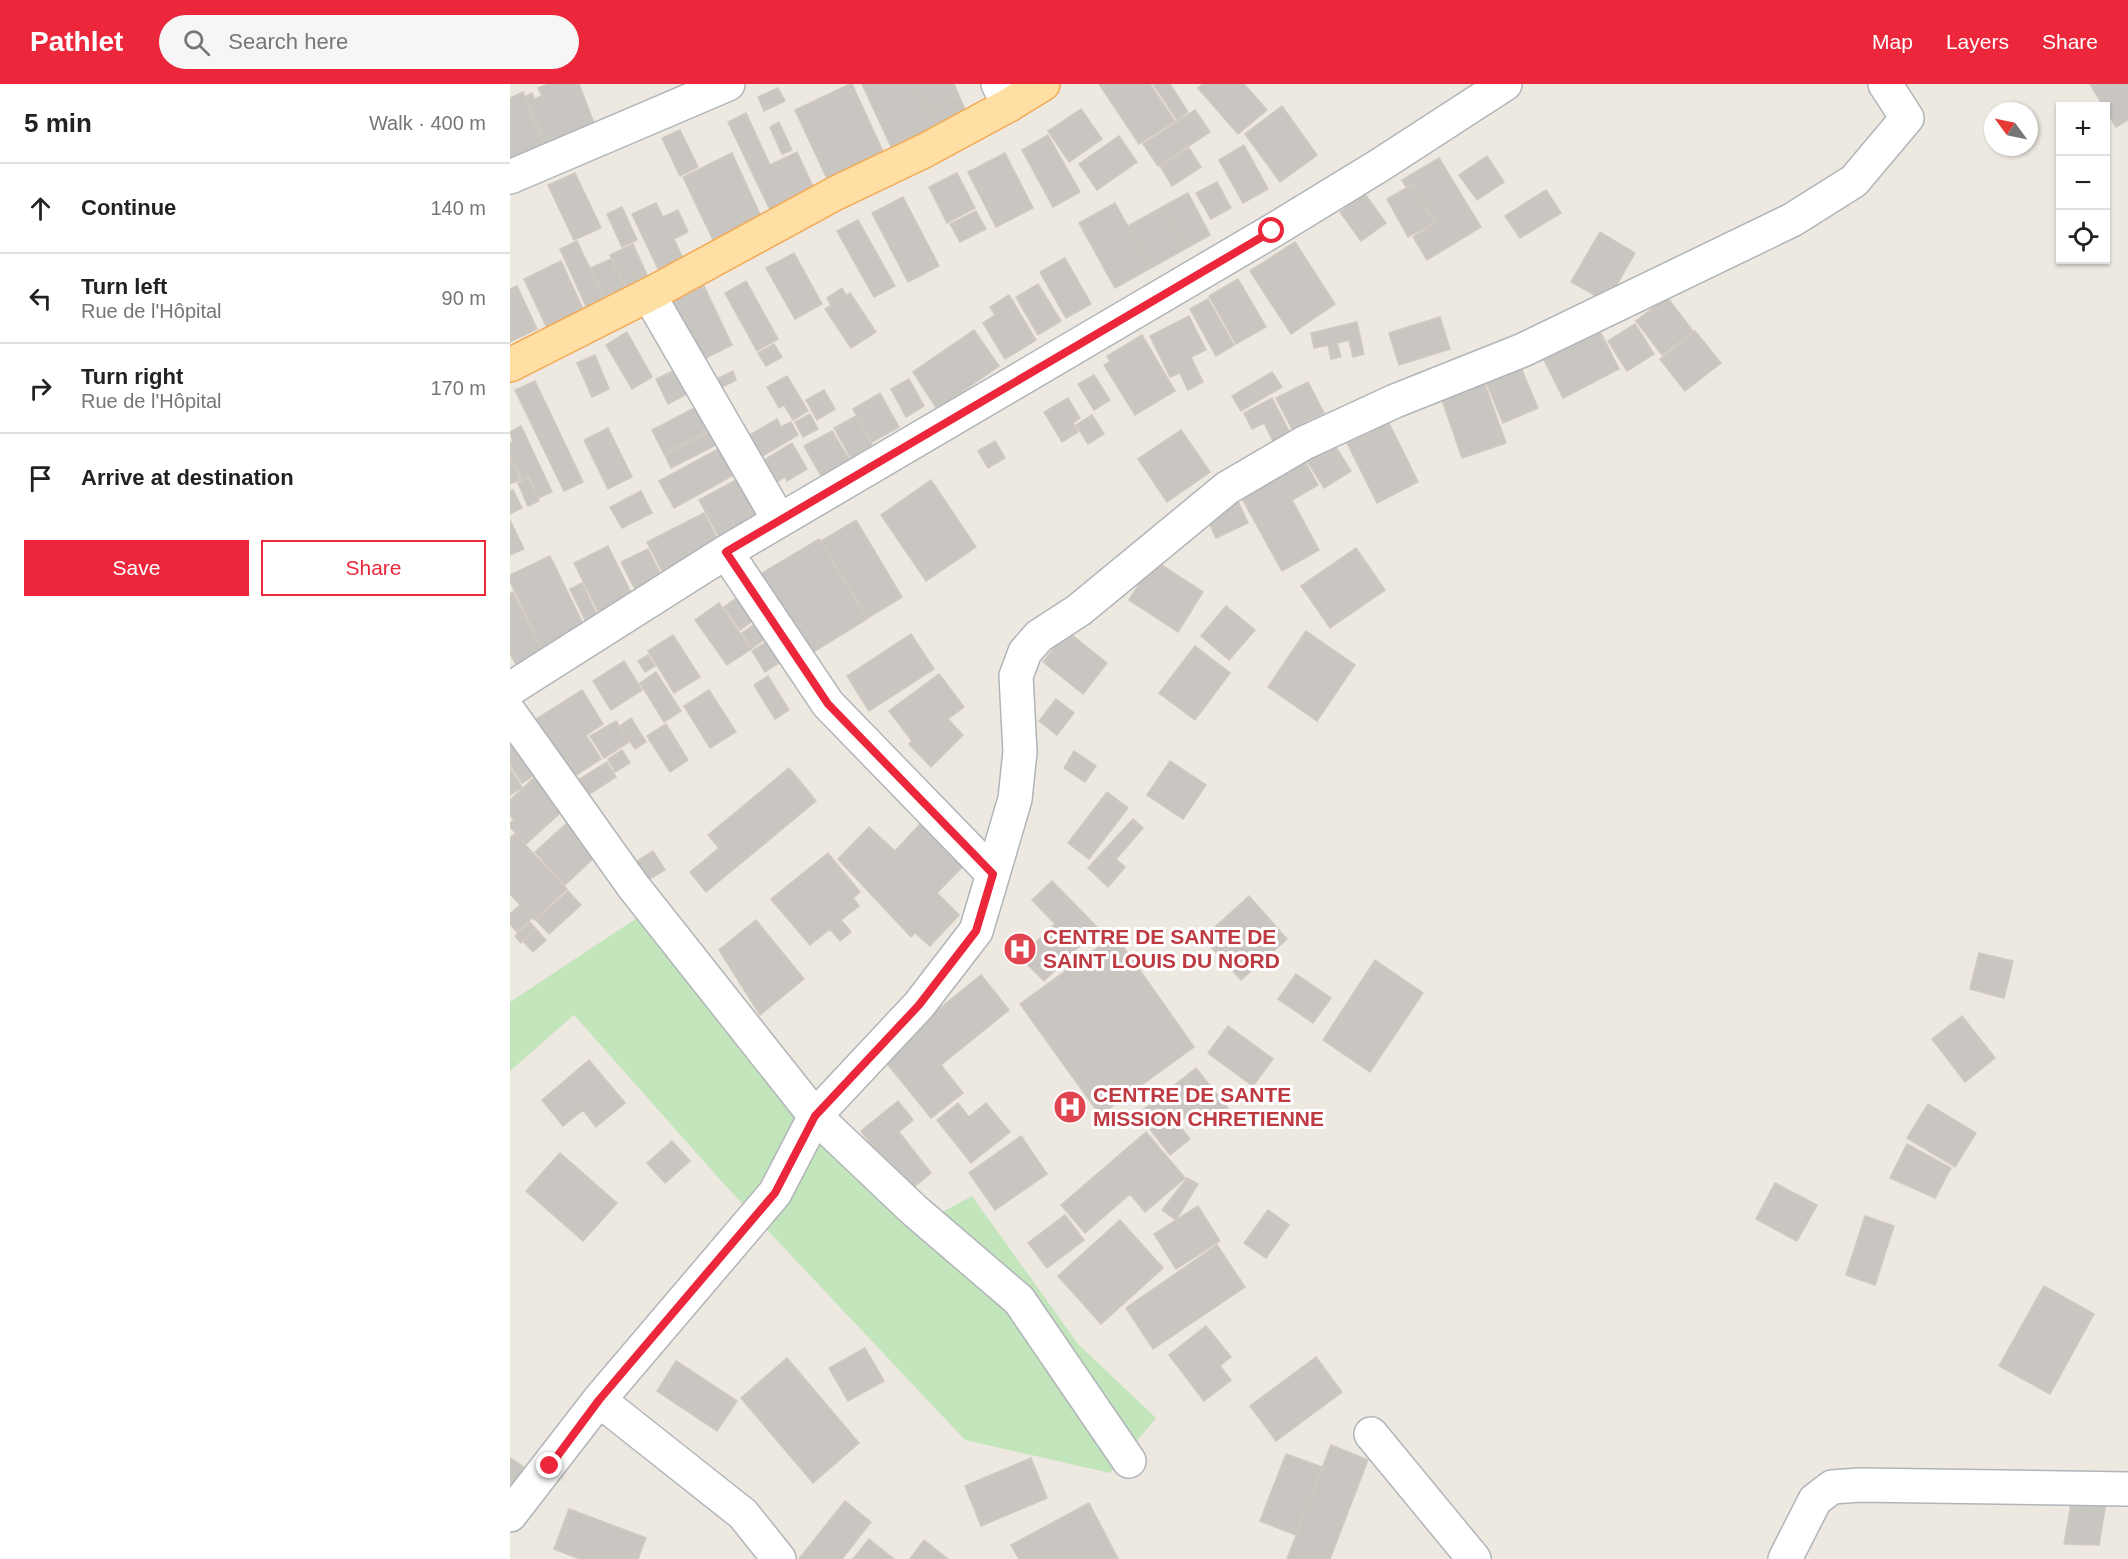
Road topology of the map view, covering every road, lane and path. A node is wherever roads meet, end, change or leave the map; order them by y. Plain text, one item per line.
1 (728, 84) edge
2 (1043, 84) edge
3 (1505, 84) edge
4 (1885, 84) edge
5 (1004, 94) edge
6 (510, 177) edge
7 (649, 295) junction
8 (510, 365) edge
9 (779, 520) junction
10 (726, 552) junction
11 (510, 689) edge
12 (510, 713) edge
13 (993, 874) junction
14 (815, 1116) junction
15 (599, 1400) junction
16 (1371, 1434) dead end
17 (1129, 1461) dead end
18 (2128, 1489) edge
19 (510, 1515) edge
20 (779, 1559) edge
21 (1474, 1559) edge
22 (1785, 1559) edge

1 - 6 street
2 - 5 main road
3 - 9 street
4 - 13 street
5 - 7 main road
7 - 8 main road
7 - 9 street
9 - 10 street
10 - 11 street
10 - 13 street
12 - 14 street
13 - 14 street
14 - 15 street
14 - 17 street
15 - 19 street
15 - 20 street
16 - 21 street
18 - 22 street

